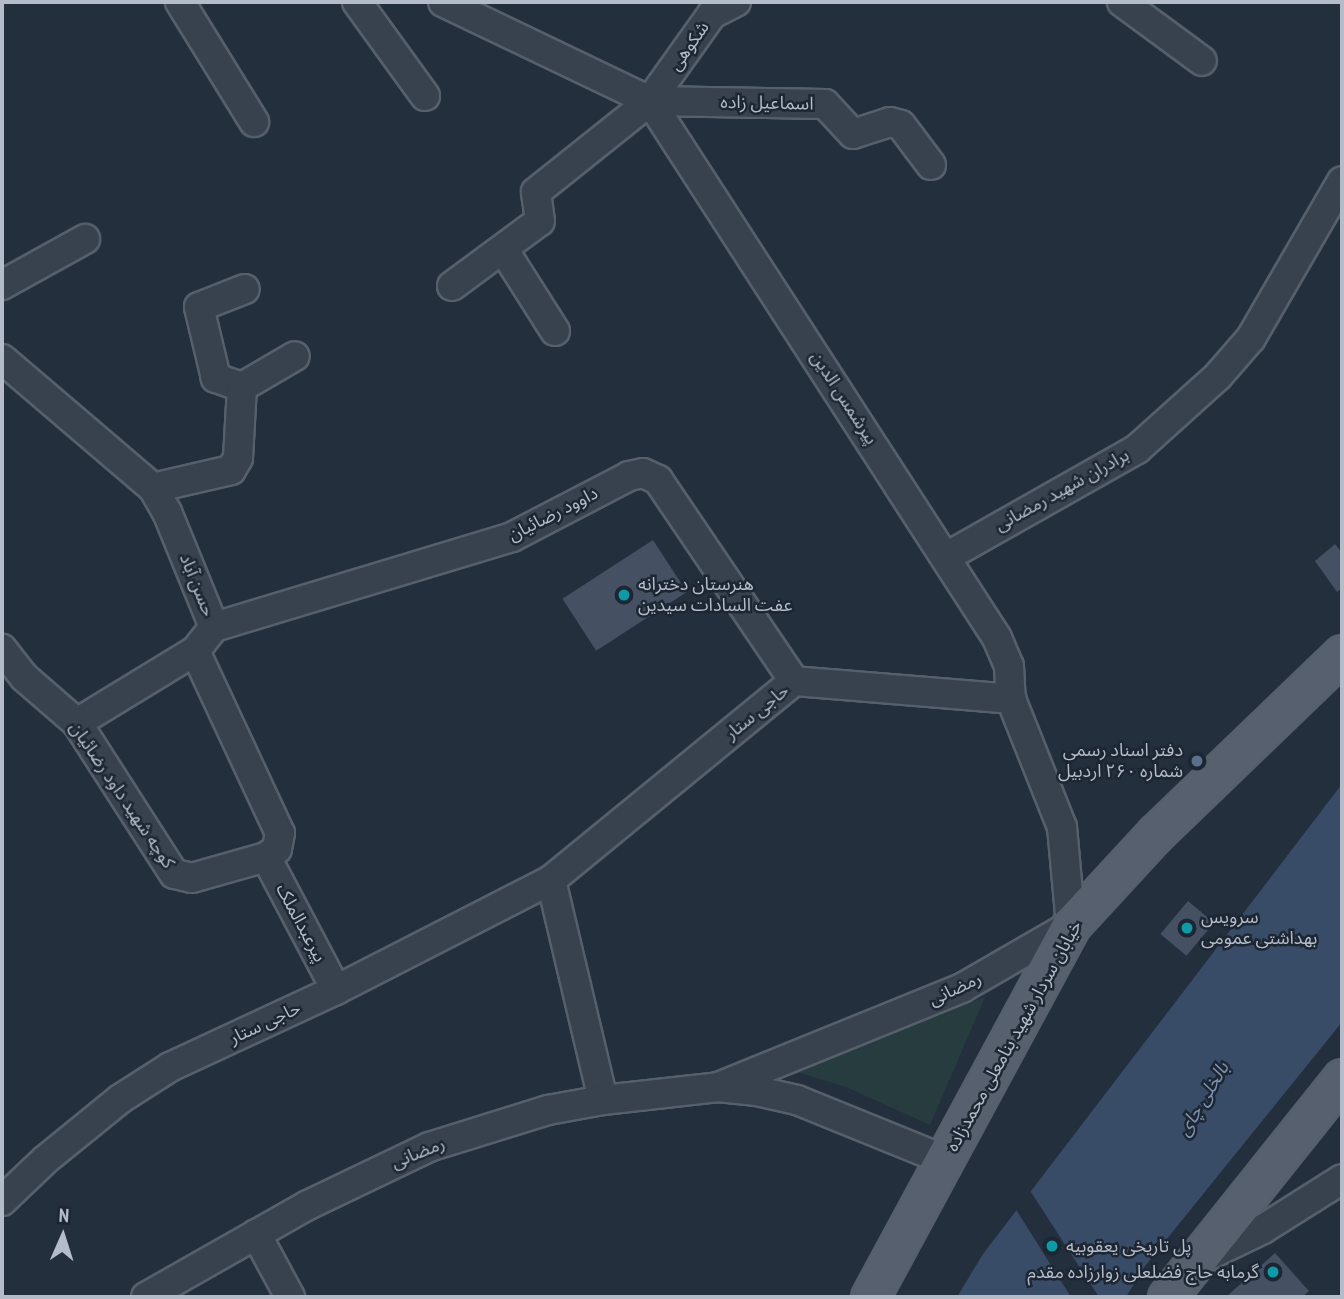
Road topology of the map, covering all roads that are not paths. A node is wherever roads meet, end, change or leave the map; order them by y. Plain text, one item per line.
1 (180, 2) edge
2 (357, 2) edge
3 (443, 2) edge
4 (736, 2) edge
5 (1122, 2) edge
6 (1202, 61) dead end
7 (425, 96) dead end
8 (650, 101) junction
9 (254, 122) dead end
10 (931, 165) dead end
11 (1342, 181) edge
12 (85, 239) dead end
13 (503, 249) junction
14 (2, 285) edge
15 (453, 286) dead end
16 (245, 289) dead end
17 (555, 331) dead end
18 (295, 356) dead end
19 (2, 359) edge
20 (243, 387) junction
21 (153, 488) junction
22 (948, 556) junction
23 (214, 627) junction
24 (2, 649) edge
25 (195, 652) junction
26 (1342, 654) edge
27 (794, 681) junction
28 (1011, 699) junction
29 (77, 723) junction
30 (265, 857) junction
31 (551, 880) junction
32 (1071, 925) junction
33 (336, 990) junction
34 (1342, 1078) edge
35 (718, 1087) junction
36 (603, 1100) junction
37 (945, 1160) junction
38 (1342, 1179) edge
39 (2, 1201) edge
40 (256, 1234) junction
41 (1194, 1263) junction
42 (146, 1297) edge
43 (290, 1297) edge
44 (870, 1297) edge
45 (1167, 1297) edge

1 - 9 street
2 - 7 street
3 - 8 street
4 - 8 street, شکوهی
5 - 6 street
8 - 10 street, اسماعیل زاده
8 - 13 street, شکوهی
8 - 22 street, پیرشمس الدین
11 - 22 street, برادران شهید رمضانی
12 - 14 street
13 - 15 street
13 - 17 street
16 - 20 street
18 - 20 street
19 - 21 street, حسن آباد
20 - 21 street
21 - 23 street, حسن آباد
22 - 28 street, پیرشمس الدین
23 - 25 street, حسن آباد
23 - 27 street, داوود رضائیان
24 - 29 street, کوچه شهید داود رضائیان
25 - 29 street
25 - 30 street
26 - 32 main road, خیابان سردار شهید بنامعلی محمدزاده
27 - 28 street, حاجی ستار
27 - 31 street, حاجی ستار
28 - 32 street, پیرشمس الدین
29 - 30 street, کوچه شهید داود رضائیان
30 - 33 street, پیرعبدالملک
31 - 33 street, حاجی ستار
31 - 36 street
32 - 35 street, رمضانی
32 - 37 main road, خیابان سردار شهید بنامعلی محمدزاده
33 - 39 street, حاجی ستار
34 - 41 main road
35 - 36 street, رمضانی
35 - 37 street, رمضانی
36 - 40 street, رمضانی
37 - 44 main road, خیابان سردار شهید بنامعلی محمدزاده
38 - 41 street
40 - 42 street, رمضانی
40 - 43 street
41 - 45 main road

